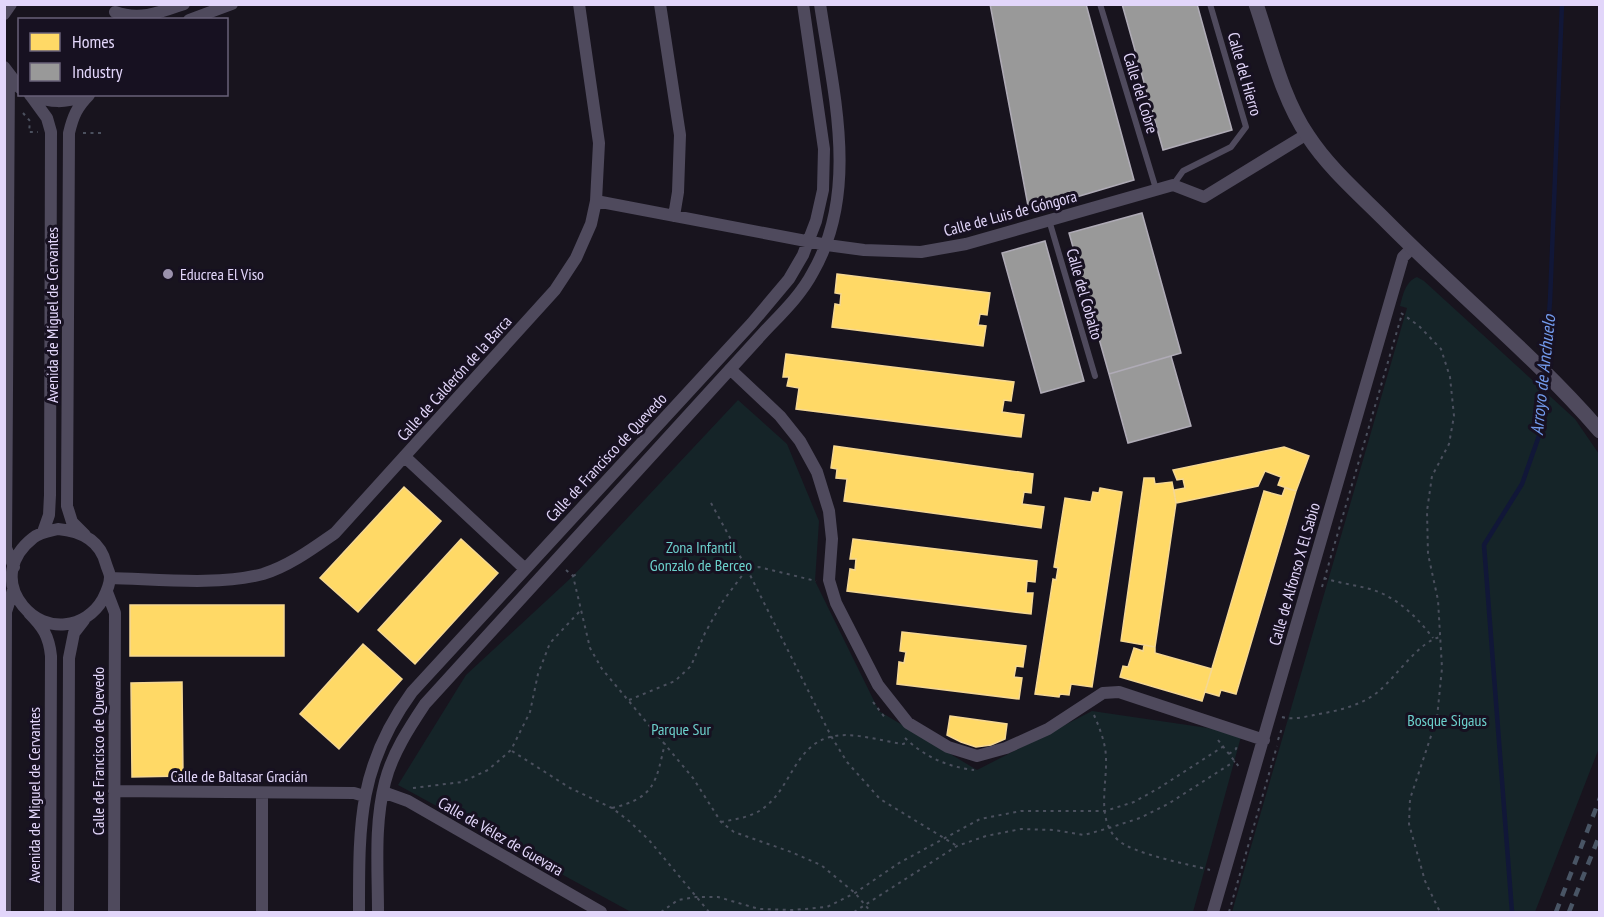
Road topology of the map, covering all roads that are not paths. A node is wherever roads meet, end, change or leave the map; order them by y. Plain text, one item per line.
1 (184, 4) edge
2 (232, 4) edge
3 (660, 4) edge
4 (803, 4) edge
5 (820, 4) edge
6 (1100, 4) edge
7 (1210, 4) edge
8 (1256, 4) edge
9 (580, 5) edge
10 (114, 12) edge
11 (194, 18) edge
12 (7, 71) edge
13 (18, 85) edge
14 (31, 96) edge
15 (33, 96) edge
16 (86, 96) edge
17 (88, 96) edge
18 (1307, 134) junction
19 (1173, 185) junction
20 (1156, 190) junction
21 (6, 200) edge
22 (596, 201) junction
23 (674, 216) junction
24 (1049, 220) junction
25 (808, 240) junction
26 (826, 245) junction
27 (1412, 248) junction
28 (730, 369) junction
29 (1095, 376) dead end
30 (6, 385) edge
31 (1599, 431) edge
32 (405, 457) junction
33 (43, 532) junction
34 (85, 535) junction
35 (525, 569) junction
36 (10, 578) edge
37 (110, 578) junction
38 (107, 592) junction
39 (28, 613) junction
40 (84, 620) junction
41 (1264, 740) junction
42 (114, 791) junction
43 (383, 792) junction
44 (262, 793) junction
45 (364, 796) junction
46 (5, 884) edge
47 (5, 912) edge
48 (50, 912) edge
49 (68, 912) edge
50 (114, 912) edge
51 (262, 912) edge
52 (360, 912) edge
53 (378, 912) edge
54 (601, 912) edge
55 (1213, 912) edge

1 - 10 street
2 - 11 street
3 - 23 street
4 - 25 street, Calle de Francisco de Quevedo
5 - 26 street, Calle de Francisco de Quevedo
6 - 20 lane, Calle del Cobre
7 - 19 lane, Calle del Hierro
8 - 18 street
9 - 22 street, Calle de Calderón de la Barca
12 - 13 street
12 - 21 street
14 - 33 street, Avenida de Miguel de Cervantes
15 - 16 street
17 - 34 street, Avenida de Miguel de Cervantes
18 - 19 street
18 - 27 street
19 - 20 street, Calle de Luis de Góngora
20 - 24 street, Calle de Luis de Góngora
21 - 30 street
22 - 23 street, Calle de Luis de Góngora
22 - 32 street, Calle de Calderón de la Barca
23 - 25 street, Calle de Luis de Góngora
24 - 26 street, Calle de Luis de Góngora
24 - 29 lane, Calle del Cobalto
25 - 26 street, Calle de Luis de Góngora
25 - 35 street, Calle de Francisco de Quevedo
26 - 28 street, Calle de Francisco de Quevedo
27 - 31 street
27 - 41 street, Calle de Alfonso X El Sabio
28 - 41 street
28 - 43 street, Calle de Francisco de Quevedo
30 - 36 street
32 - 35 street
32 - 37 street, Calle de Calderón de la Barca
33 - 34 street
33 - 36 street
34 - 37 street
35 - 45 street, Calle de Francisco de Quevedo
36 - 39 street
36 - 46 street
37 - 38 street
38 - 40 street
38 - 42 street, Calle de Francisco de Quevedo
39 - 40 street
39 - 48 street, Avenida de Miguel de Cervantes
40 - 49 street, Avenida de Miguel de Cervantes
41 - 55 street, Calle de Alfonso X El Sabio
42 - 44 street, Calle de Baltasar Gracián
42 - 50 street, Calle de Francisco de Quevedo
43 - 53 street, Calle de Francisco de Quevedo
43 - 54 street, Calle de Vélez de Guevara
44 - 45 street, Calle de Baltasar Gracián
44 - 51 street
45 - 52 street, Calle de Francisco de Quevedo
46 - 47 street

